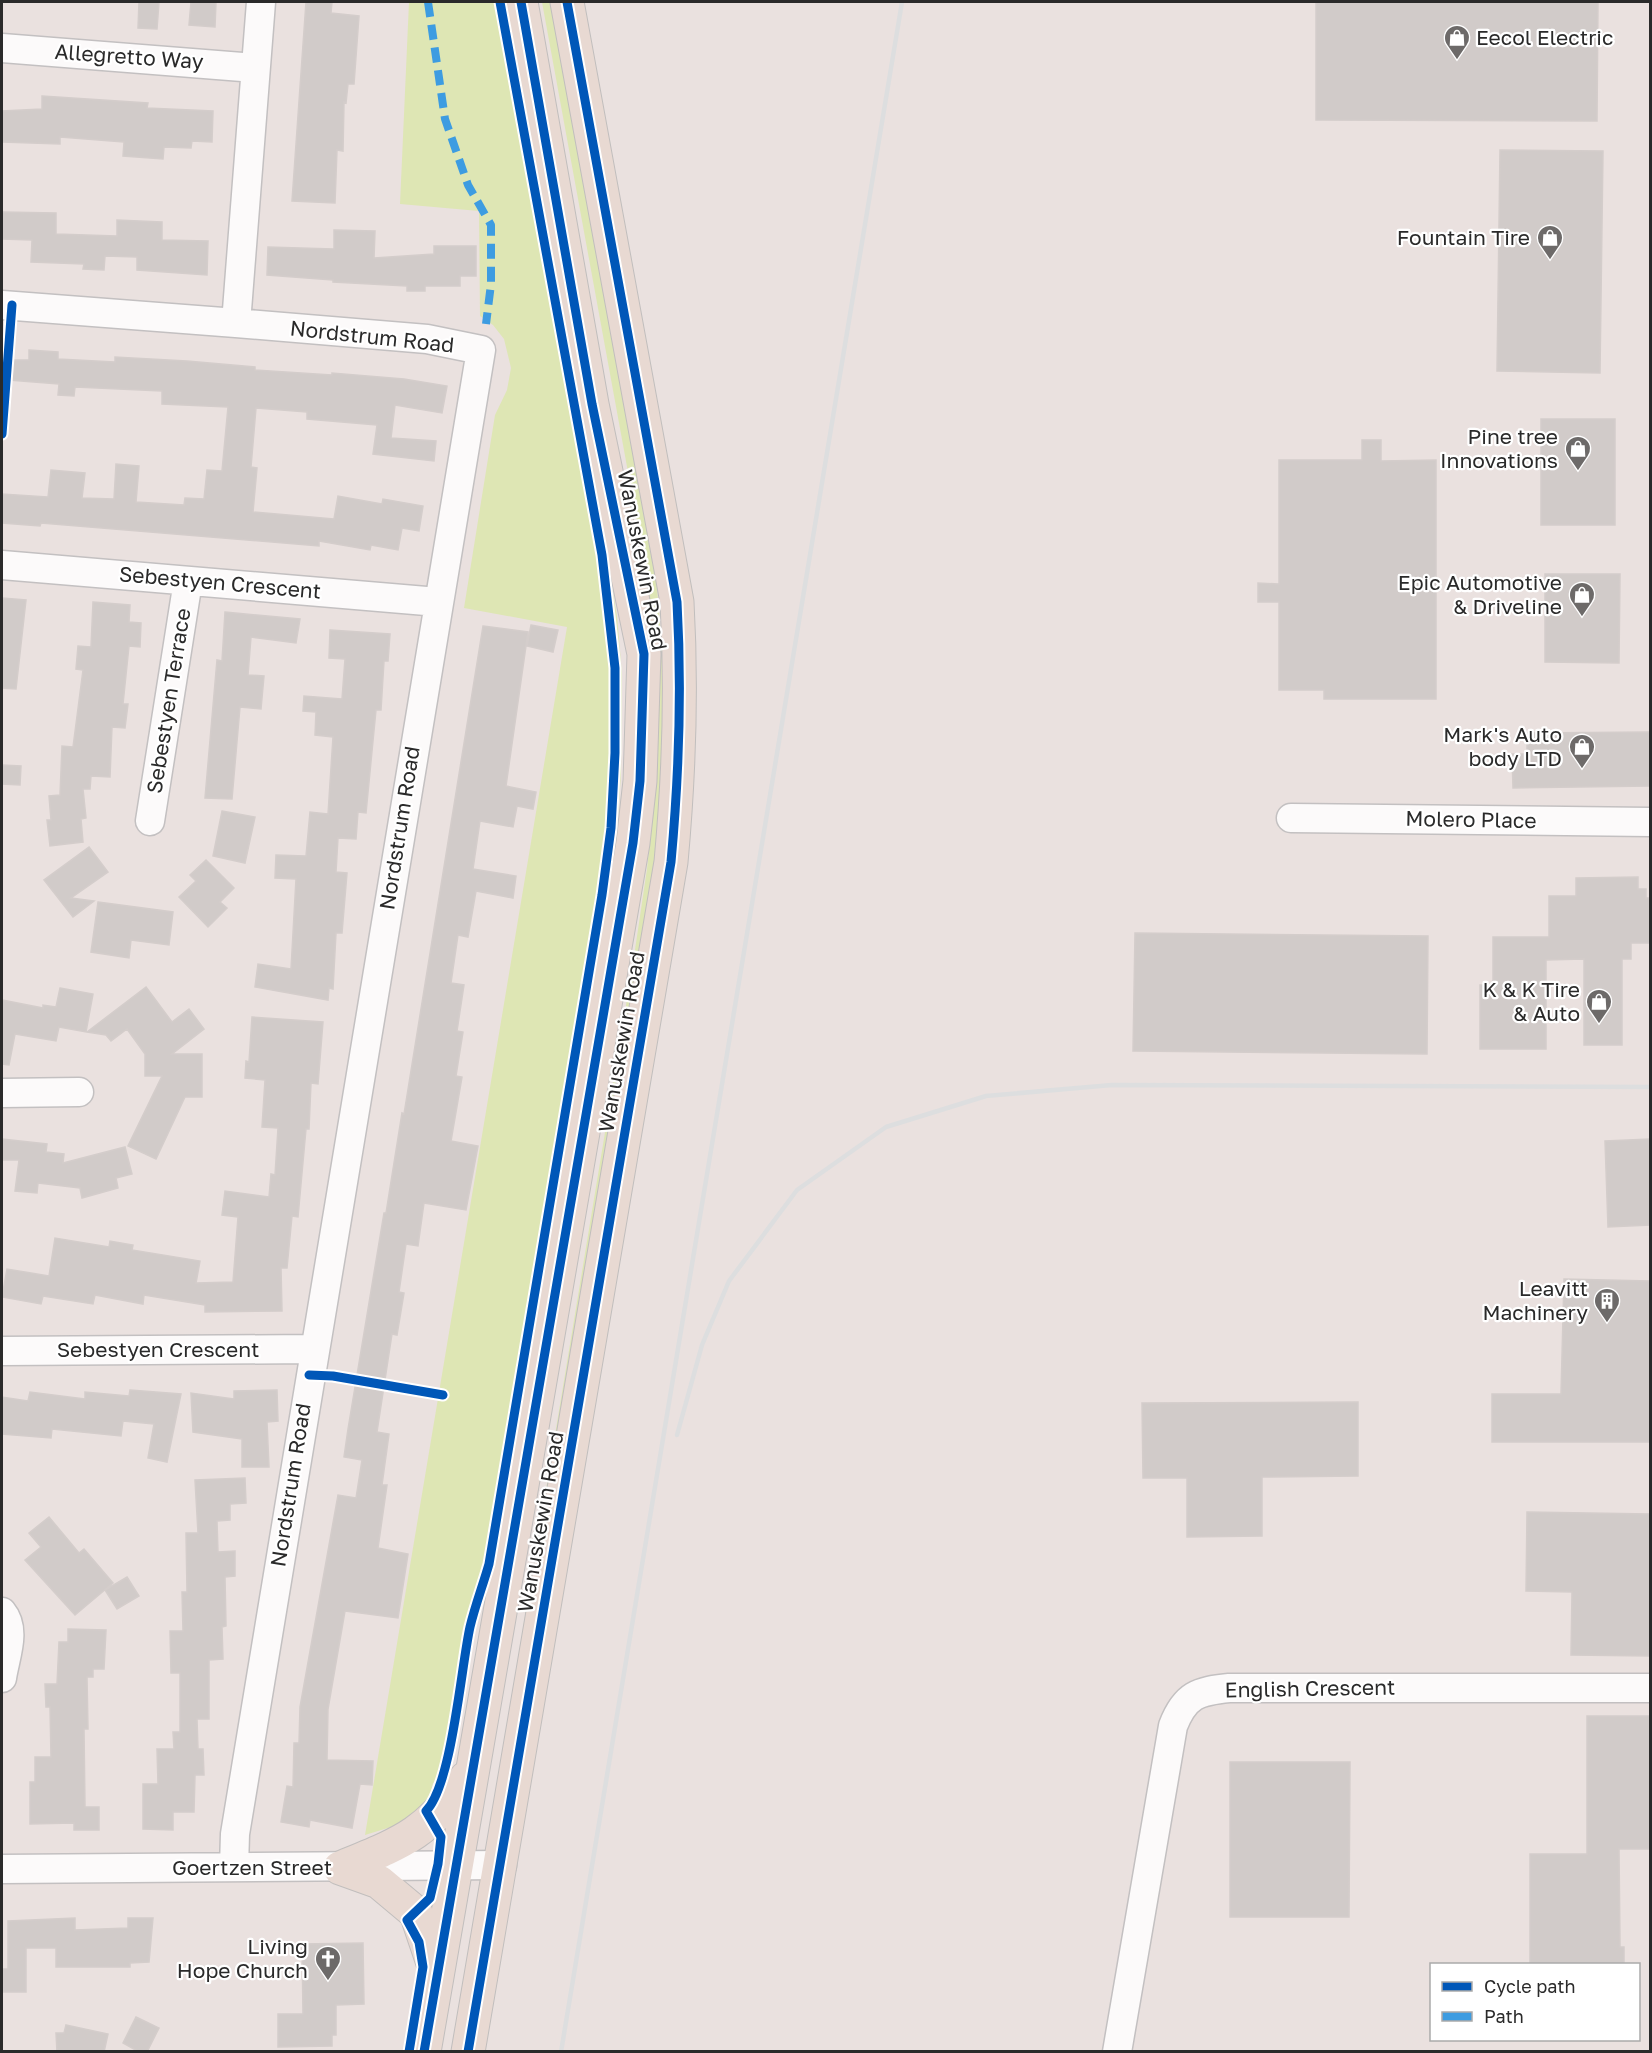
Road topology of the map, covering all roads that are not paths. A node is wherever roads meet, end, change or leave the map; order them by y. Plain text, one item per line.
1 (261, 2) edge
2 (521, 2) edge
3 (567, 2) edge
4 (2, 48) edge
5 (255, 68) junction
6 (2, 305) edge
7 (236, 323) junction
8 (2, 565) edge
9 (188, 581) junction
10 (438, 602) junction
11 (1291, 818) dead end
12 (150, 821) dead end
13 (1650, 822) edge
14 (79, 1092) dead end
15 (2, 1093) edge
16 (314, 1349) junction
17 (2, 1351) edge
18 (2, 1612) edge
19 (2, 1678) edge
20 (1650, 1688) edge
21 (471, 1772) junction
22 (455, 1864) junction
23 (501, 1865) junction
24 (234, 1867) junction
25 (340, 1868) junction
26 (2, 1869) edge
27 (437, 1973) junction
28 (424, 2052) edge
29 (468, 2052) edge
30 (1117, 2052) edge

1 - 5 street
2 - 21 main road, Wanuskewin Road
3 - 23 main road, Wanuskewin Road
4 - 5 street, Allegretto Way
5 - 7 street
6 - 7 street
7 - 10 street, Nordstrum Road
8 - 9 street, Sebestyen Crescent
9 - 10 street, Sebestyen Crescent
9 - 12 street, Sebestyen Terrace
10 - 16 street, Nordstrum Road
11 - 13 street, Molero Place
14 - 15 street
16 - 17 street, Sebestyen Crescent
16 - 24 street, Nordstrum Road
18 - 19 street
20 - 30 street, English Crescent
21 - 22 main road, Wanuskewin Road
21 - 25 main road
22 - 23 street, Goertzen Street
22 - 25 street, Goertzen Street
22 - 27 main road, Wanuskewin Road
23 - 29 main road, Wanuskewin Road
24 - 25 street, Goertzen Street
24 - 26 street, Goertzen Street
25 - 27 main road
27 - 28 main road, Wanuskewin Road

